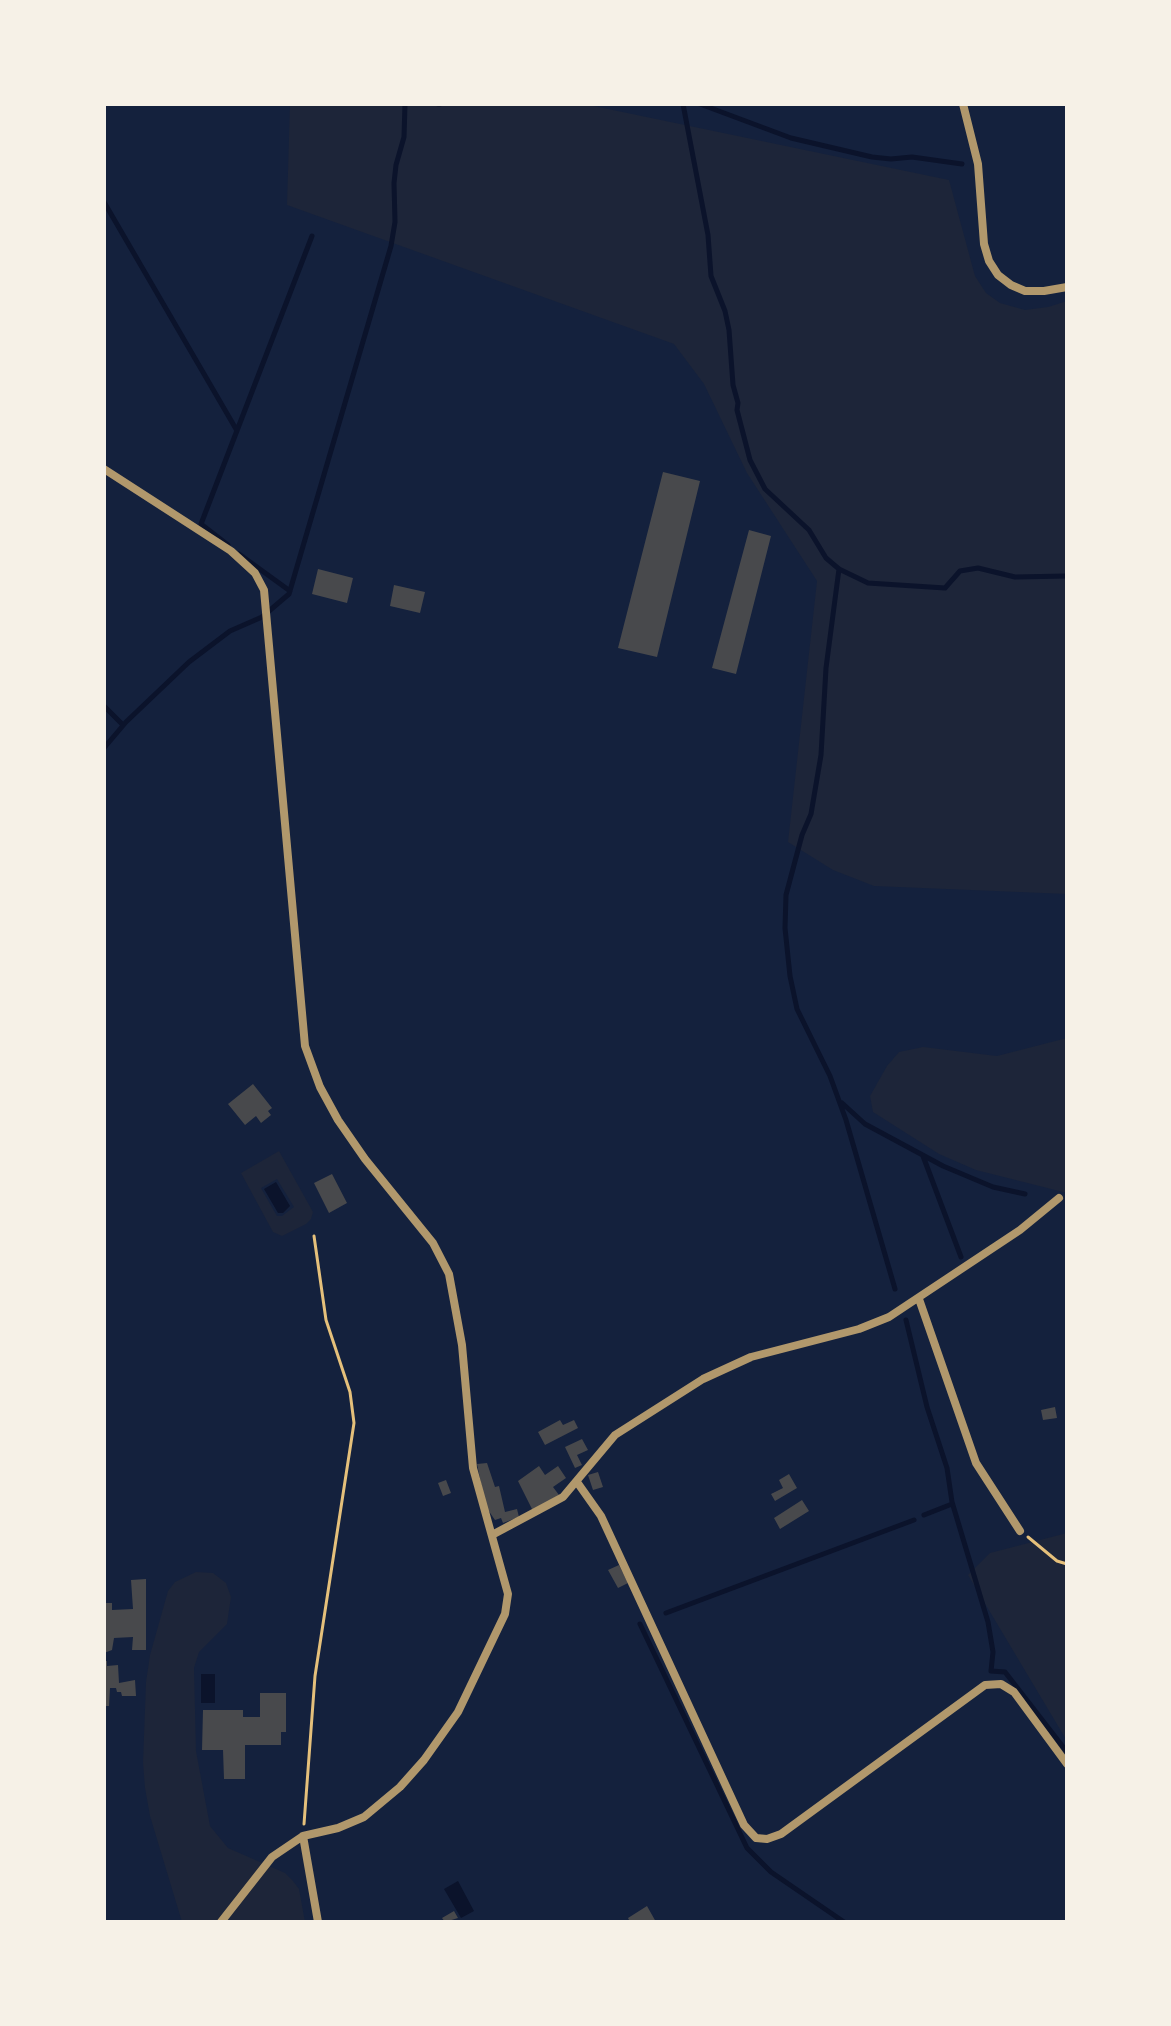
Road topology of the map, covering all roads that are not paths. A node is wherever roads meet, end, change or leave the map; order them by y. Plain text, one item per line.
1 (963, 104) edge
2 (1067, 287) edge
3 (104, 469) edge
4 (1059, 1198) dead end
5 (919, 1299) junction
6 (577, 1482) junction
7 (1020, 1531) road end
8 (492, 1535) junction
9 (1067, 1764) edge
10 (303, 1836) junction
11 (221, 1922) edge
12 (318, 1922) edge

1 - 2 street
3 - 8 street
4 - 5 street
5 - 6 street
5 - 7 street
6 - 8 street
6 - 9 street
8 - 10 street
10 - 11 street
10 - 12 street

